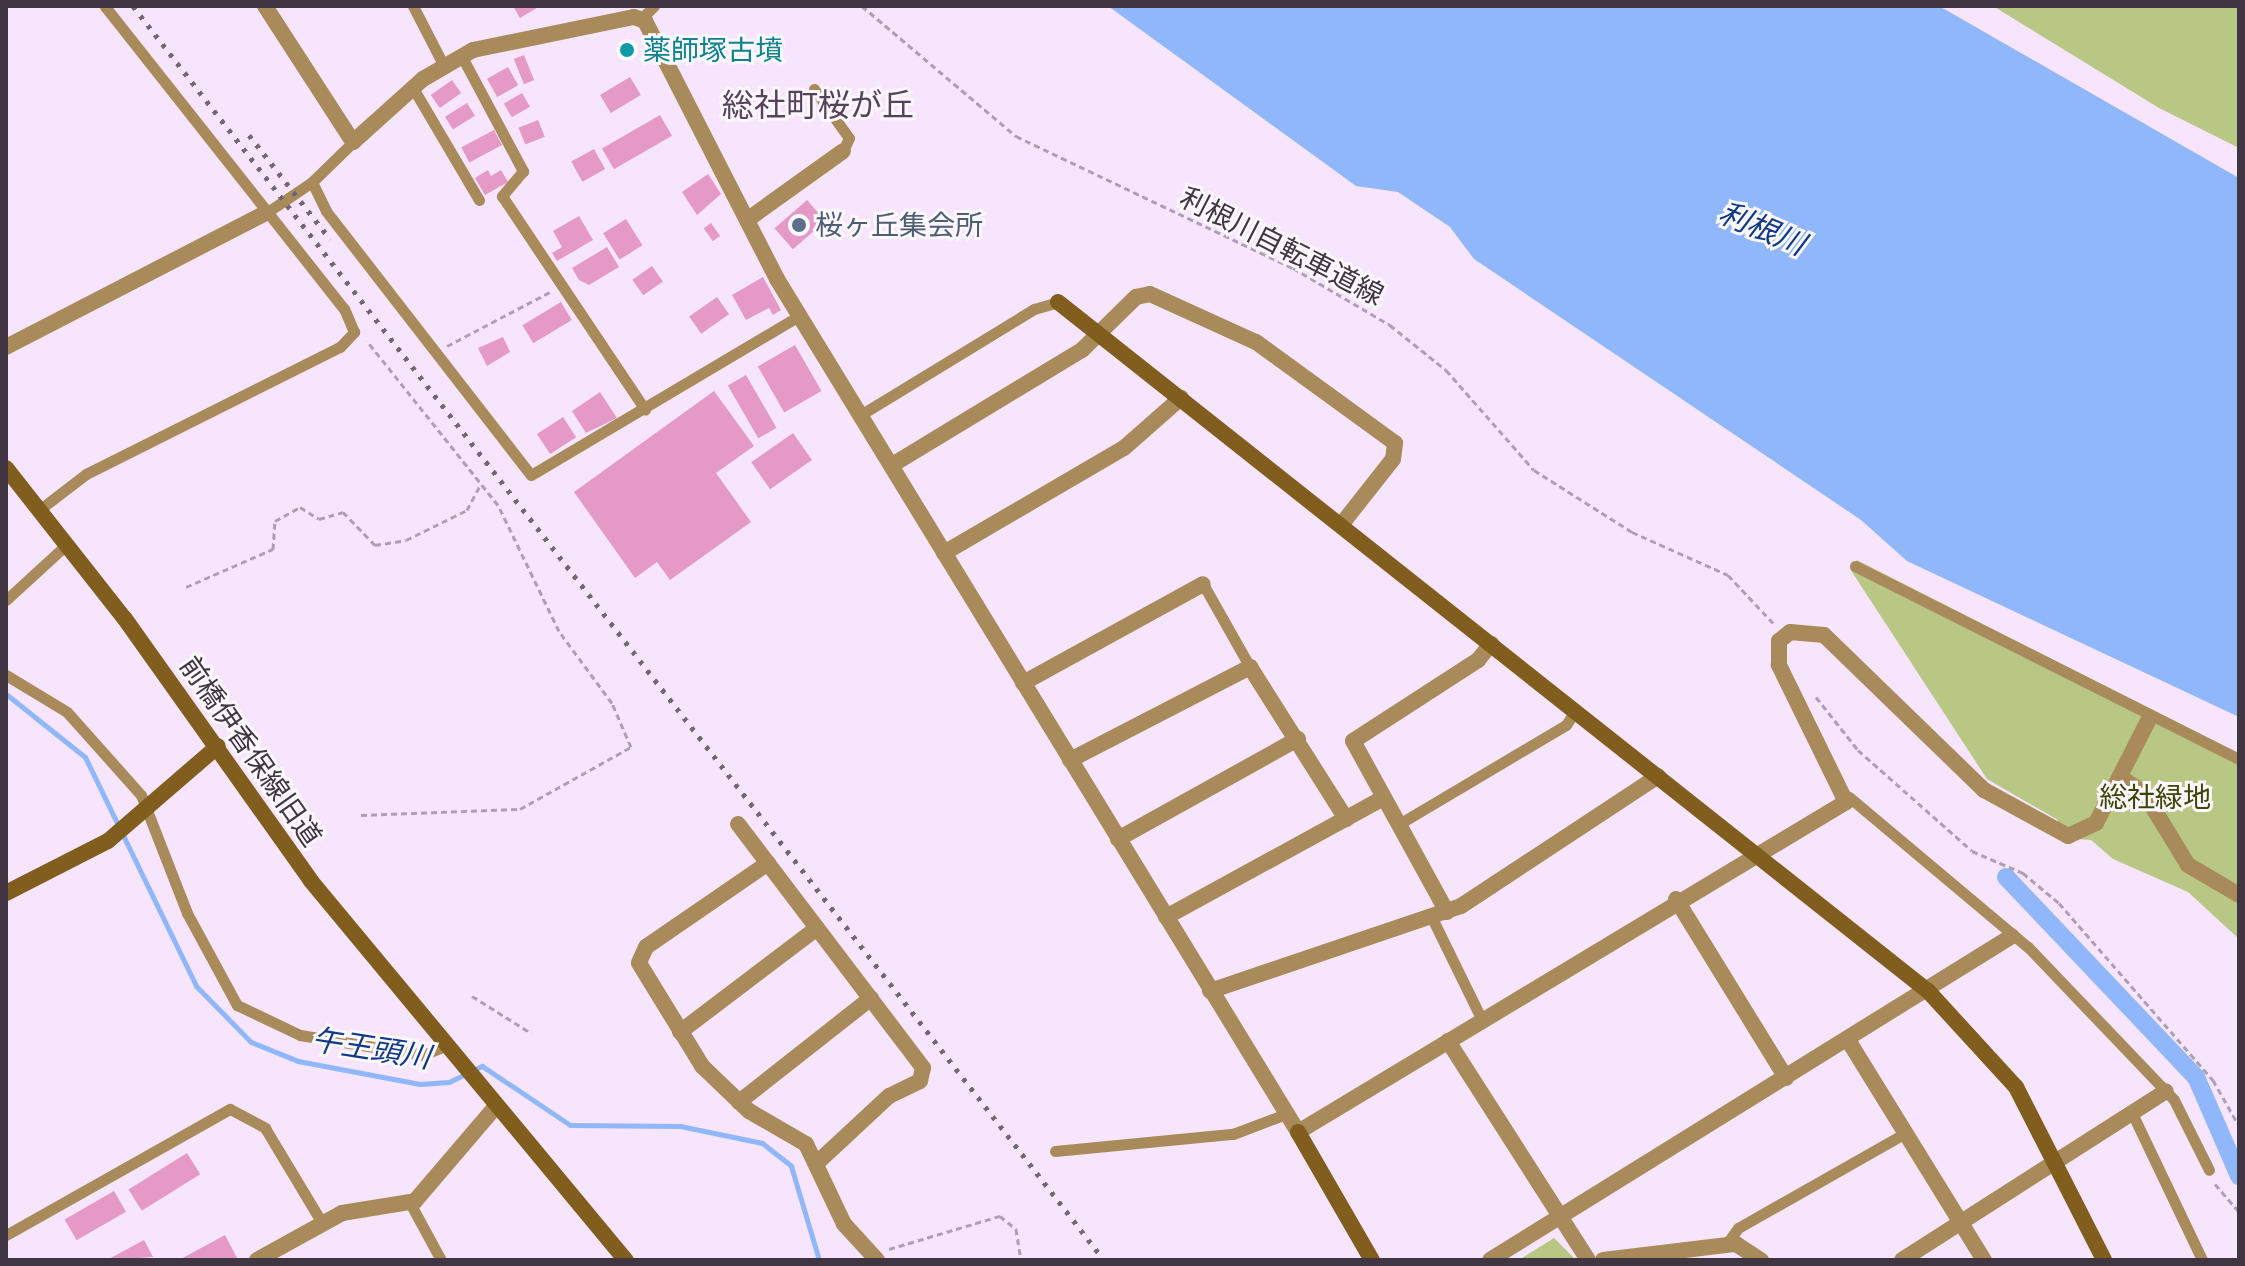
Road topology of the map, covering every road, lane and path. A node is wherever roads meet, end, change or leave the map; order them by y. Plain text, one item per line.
1 (105, 6) edge
2 (265, 6) edge
3 (413, 6) edge
4 (862, 6) edge
5 (648, 12) edge
6 (461, 55) junction
7 (443, 64) junction
8 (413, 88) junction
9 (814, 89) dead end
10 (353, 142) junction
11 (843, 151) joint
12 (312, 182) junction
13 (479, 200) dead end
14 (266, 213) junction
15 (747, 220) junction
16 (563, 283) junction
17 (1058, 302) joint
18 (800, 315) junction
19 (354, 332) junction
20 (1102, 336) junction
21 (6, 347) edge
22 (438, 350) junction
23 (1181, 398) junction
24 (645, 410) junction
25 (862, 414) junction
26 (892, 465) junction
27 (6, 468) edge
28 (480, 484) junction
29 (39, 510) junction
30 (1341, 525) junction
31 (66, 545) junction
32 (944, 553) junction
33 (1855, 566) dead end
34 (1203, 584) joint
35 (186, 587) dead end
36 (6, 600) edge
37 (1777, 628) dead end
38 (1491, 644) junction
39 (1250, 667) junction
40 (6, 675) edge
41 (1023, 683) junction
42 (1812, 691) dead end
43 (1575, 711) junction
44 (2149, 719) junction
45 (1298, 739) junction
46 (218, 746) junction
47 (2239, 759) edge
48 (1070, 760) junction
49 (1658, 776) junction
50 (2120, 777) junction
51 (1849, 797) junction
52 (1383, 798) junction
53 (145, 809) junction
54 (361, 815) dead end
55 (1346, 819) junction
56 (738, 824) dead end
57 (1399, 824) junction
58 (1118, 839) junction
59 (1756, 853) junction
60 (768, 863) junction
61 (6, 893) edge
62 (2239, 895) edge
63 (1676, 899) junction
64 (1440, 915) junction
65 (1166, 917) junction
66 (817, 928) junction
67 (2012, 936) junction
68 (1210, 991) junction
69 (1928, 991) junction
70 (472, 996) dead end
71 (871, 998) junction
72 (1482, 1020) junction
73 (680, 1032) junction
74 (531, 1033) dead end
75 (1848, 1040) junction
76 (1448, 1041) junction
77 (445, 1046) junction
78 (1786, 1078) junction
79 (2166, 1091) junction
80 (739, 1102) junction
81 (496, 1106) junction
82 (2132, 1113) junction
83 (1286, 1114) junction
84 (2239, 1126) edge
85 (1298, 1132) junction
86 (1907, 1132) junction
87 (1055, 1151) dead end
88 (819, 1161) junction
89 (2061, 1164) junction
90 (2209, 1170) joint
91 (410, 1203) junction
92 (2239, 1212) edge
93 (1557, 1219) junction
94 (322, 1223) junction
95 (1962, 1223) junction
96 (6, 1235) edge
97 (1726, 1245) junction
98 (879, 1256) edge
99 (257, 1260) edge
100 (441, 1260) edge
101 (626, 1260) edge
102 (1021, 1260) edge
103 (1372, 1260) edge
104 (1490, 1260) edge
105 (1588, 1260) edge
106 (1603, 1260) edge
107 (1761, 1260) edge
108 (1902, 1260) edge
109 (1984, 1260) edge
110 (2104, 1260) edge
111 (2202, 1260) edge

1 - 14 lane
2 - 10 street
3 - 7 lane
4 - 37 path, 利根川自転車道線
5 - 6 street
5 - 15 street
6 - 7 street
6 - 16 lane
7 - 8 street
8 - 10 street
8 - 13 lane
9 - 11 lane
10 - 12 lane
11 - 15 street
12 - 14 lane
12 - 22 lane
14 - 19 lane
14 - 21 street
15 - 18 street
16 - 22 path
16 - 24 lane
17 - 20 street
17 - 25 lane
18 - 24 lane
18 - 25 street
19 - 28 path
19 - 29 lane
20 - 23 street
20 - 26 street
20 - 30 street
22 - 24 lane
23 - 30 street
23 - 32 street
25 - 26 street
26 - 32 street
27 - 29 street, 前橋伊香保線旧道
28 - 35 path
28 - 54 path
29 - 31 street, 前橋伊香保線旧道
30 - 38 street
31 - 36 lane
31 - 46 street, 前橋伊香保線旧道
32 - 41 street
33 - 44 lane
34 - 39 lane
34 - 41 street
38 - 43 street
38 - 52 street
39 - 45 street
39 - 48 street
40 - 53 lane
41 - 48 street
42 - 84 path
43 - 49 street
43 - 57 lane
44 - 47 lane
44 - 50 street
45 - 55 street
45 - 58 street
46 - 53 street
46 - 77 street, 前橋伊香保線旧道
48 - 58 street
49 - 59 street
49 - 64 street
50 - 51 street
50 - 62 street
51 - 59 street
51 - 67 lane
52 - 55 street
52 - 57 street
53 - 61 street
53 - 77 lane
55 - 65 street
56 - 60 street
57 - 64 street
58 - 65 street
59 - 63 street
59 - 69 street
60 - 66 street
60 - 73 street
63 - 72 street
63 - 78 street
64 - 68 street
64 - 72 lane
65 - 68 street
66 - 71 street
66 - 73 street
67 - 69 street
67 - 79 lane
68 - 83 street
69 - 75 street
69 - 89 street
70 - 74 path
71 - 80 street
71 - 88 street
72 - 76 street
73 - 80 street
75 - 78 street
75 - 86 street
76 - 85 street
76 - 93 street
77 - 81 street, 前橋伊香保線旧道
78 - 93 street
79 - 82 street
79 - 90 lane
80 - 88 street
81 - 91 street
81 - 101 street
82 - 89 street
82 - 111 lane
83 - 85 street
83 - 87 lane
85 - 103 street
86 - 95 street
86 - 97 lane
88 - 98 street
89 - 95 street
89 - 110 street
90 - 92 path
91 - 94 street
91 - 100 lane
93 - 104 street
93 - 105 street
94 - 96 lane
94 - 99 street
95 - 108 street
95 - 109 street
97 - 106 street
97 - 107 street
98 - 102 path

